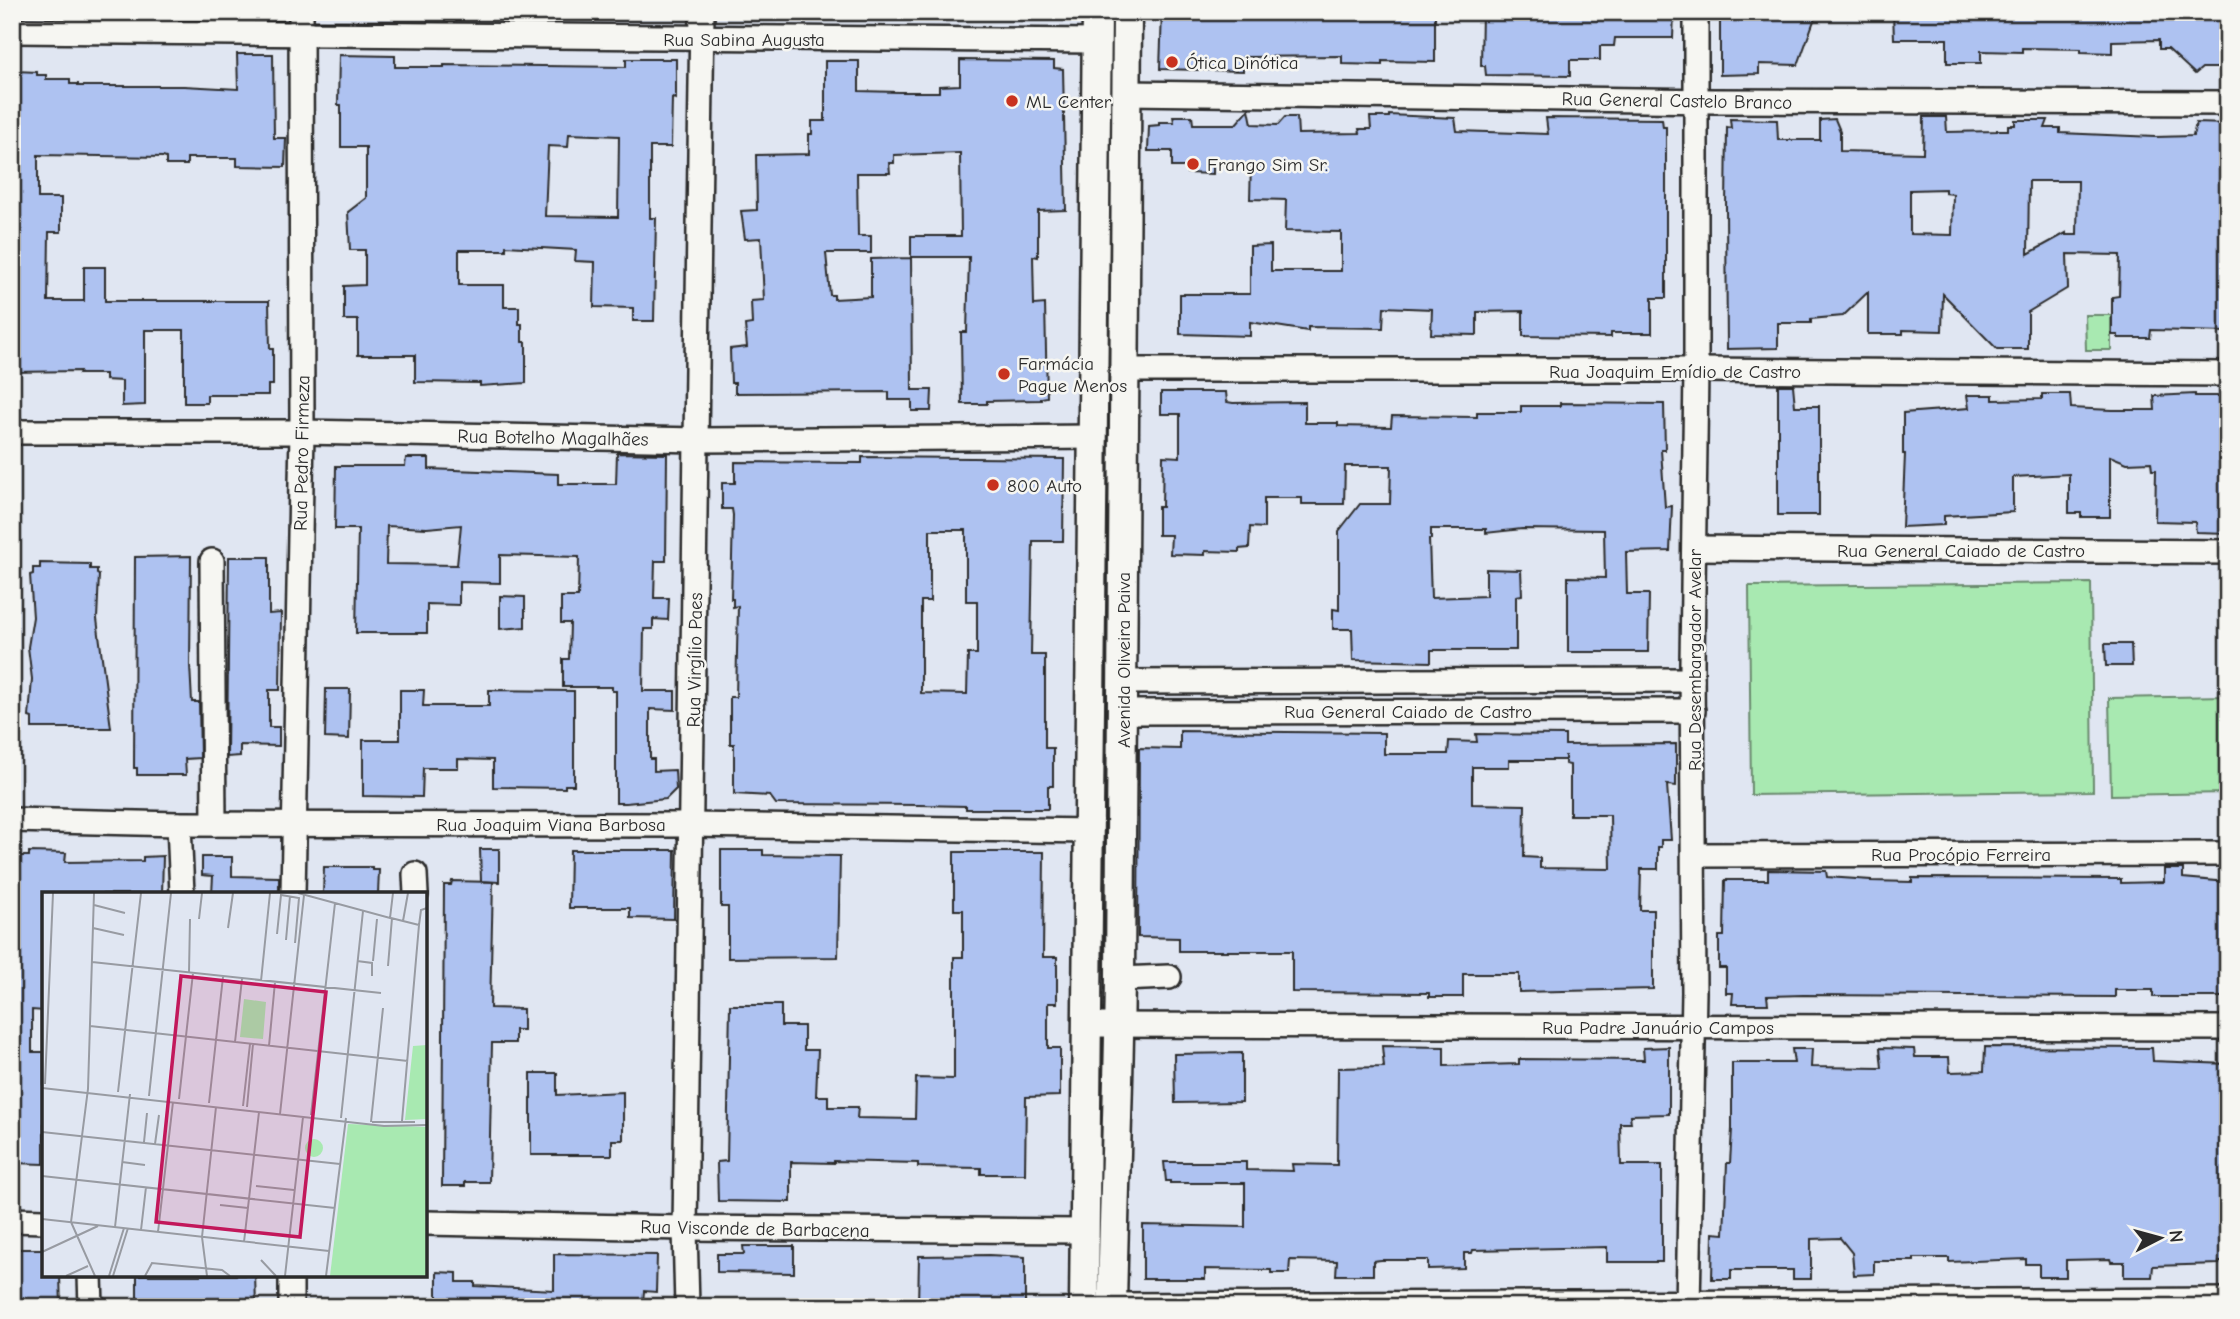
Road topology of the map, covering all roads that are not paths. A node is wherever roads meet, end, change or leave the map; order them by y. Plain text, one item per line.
1 (702, 12) edge
2 (1097, 12) edge
3 (1127, 12) edge
4 (1696, 12) edge
5 (301, 23) edge
6 (12, 31) edge
7 (702, 39) junction
8 (1097, 41) junction
9 (1126, 93) junction
10 (1696, 101) junction
11 (2228, 103) edge
12 (1122, 370) junction
13 (1696, 370) junction
14 (2228, 374) edge
15 (12, 432) edge
16 (302, 432) junction
17 (1094, 437) junction
18 (698, 440) junction
19 (1695, 548) junction
20 (2228, 552) edge
21 (212, 561) dead end
22 (1692, 680) junction
23 (1123, 682) junction
24 (1693, 711) junction
25 (1123, 712) junction
26 (12, 820) edge
27 (293, 823) junction
28 (180, 824) junction
29 (214, 824) junction
30 (691, 825) junction
31 (1090, 831) junction
32 (2228, 854) edge
33 (1694, 855) junction
34 (182, 892) edge
35 (293, 892) edge
36 (1169, 978) dead end
37 (1120, 979) junction
38 (1088, 1025) junction
39 (1119, 1025) junction
40 (1693, 1027) junction
41 (2228, 1028) edge
42 (12, 1220) edge
43 (42, 1221) edge
44 (427, 1223) edge
45 (685, 1228) junction
46 (1085, 1231) junction
47 (90, 1277) edge
48 (291, 1277) edge
49 (2228, 1300) edge
50 (1688, 1304) edge
51 (1103, 1306) edge
52 (91, 1307) edge
53 (291, 1307) edge
54 (687, 1307) edge

1 - 7 street, Rua Virgílio Paes
2 - 8 main road, Avenida Oliveira Paiva
3 - 9 main road, Avenida Oliveira Paiva
4 - 10 street, Rua Desembargador Avelar
5 - 6 street, Rua Sabina Augusta
5 - 7 street, Rua Sabina Augusta
5 - 16 street, Rua Pedro Firmeza
7 - 8 street, Rua Sabina Augusta
7 - 18 street, Rua Virgílio Paes
8 - 17 main road, Avenida Oliveira Paiva
9 - 10 street, Rua General Castelo Branco
9 - 12 main road, Avenida Oliveira Paiva
10 - 11 street, Rua General Castelo Branco
10 - 13 street, Rua Desembargador Avelar
12 - 13 street, Rua Joaquim Emídio de Castro
12 - 23 main road, Avenida Oliveira Paiva
13 - 14 street, Rua Joaquim Emídio de Castro
13 - 19 street, Rua Desembargador Avelar
15 - 16 street, Rua Botelho Magalhães
16 - 18 street, Rua Botelho Magalhães
16 - 27 street, Rua Pedro Firmeza
17 - 18 street, Rua Botelho Magalhães
17 - 31 main road, Avenida Oliveira Paiva
18 - 30 street, Rua Virgílio Paes
19 - 20 street, Rua General Caiado de Castro
19 - 22 street, Rua Desembargador Avelar
21 - 29 street
22 - 23 street, Rua General Caiado de Castro
22 - 24 street, Rua Desembargador Avelar
23 - 25 main road, Avenida Oliveira Paiva
24 - 25 street, Rua General Caiado de Castro
24 - 33 street, Rua Desembargador Avelar
25 - 37 main road, Avenida Oliveira Paiva
26 - 28 street, Rua Joaquim Viana Barbosa
27 - 29 street, Rua Joaquim Viana Barbosa
27 - 30 street, Rua Joaquim Viana Barbosa
27 - 35 street, Rua Pedro Firmeza
28 - 29 street, Rua Joaquim Viana Barbosa
28 - 34 street
30 - 31 street, Rua Joaquim Viana Barbosa
30 - 45 street, Rua Virgílio Paes
31 - 38 main road, Avenida Oliveira Paiva
32 - 33 street, Rua Procópio Ferreira
33 - 40 street, Rua Desembargador Avelar
36 - 37 street
37 - 39 main road, Avenida Oliveira Paiva
38 - 39 street, Rua Padre Januário Campos
38 - 46 main road, Avenida Oliveira Paiva
39 - 40 street, Rua Padre Januário Campos
39 - 51 main road, Avenida Oliveira Paiva
40 - 41 street, Rua Padre Januário Campos
40 - 50 street, Rua Desembargador Avelar
42 - 43 street
44 - 45 street, Rua Visconde de Barbacena
45 - 46 street, Rua Visconde de Barbacena
45 - 54 street, Rua Virgílio Paes
46 - 51 main road, Avenida Oliveira Paiva
47 - 52 street
48 - 53 street
49 - 50 street
50 - 51 street

